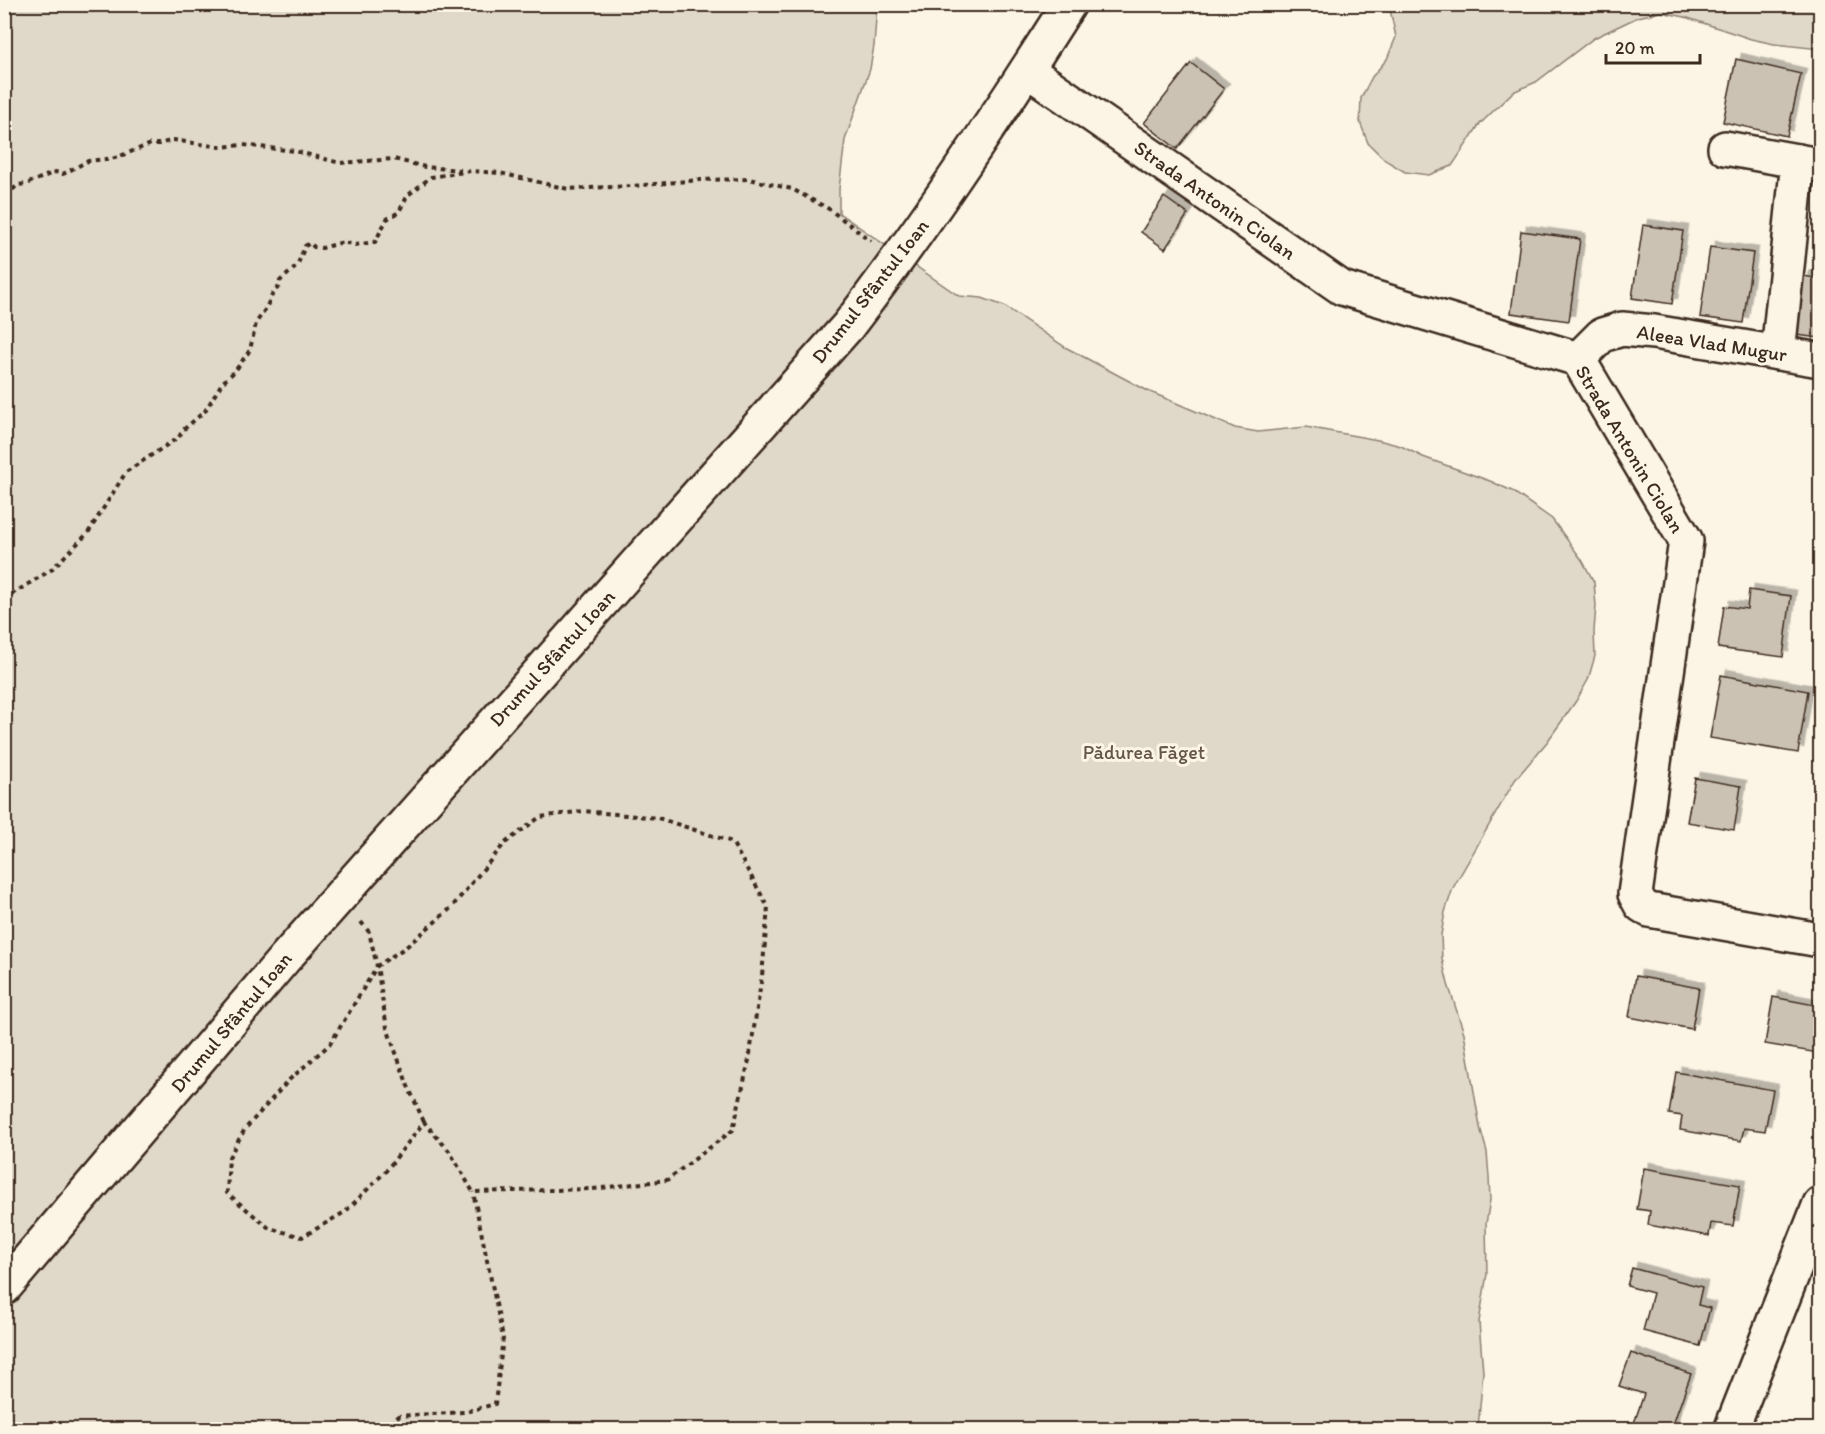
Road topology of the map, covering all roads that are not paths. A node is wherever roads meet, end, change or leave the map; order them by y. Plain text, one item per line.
1 (1069, 4) edge
2 (1027, 70) junction
3 (1725, 148) dead end
4 (1809, 164) edge
5 (1778, 353) junction
6 (1578, 359) junction
7 (1821, 360) edge
8 (1821, 940) edge
9 (1821, 1204) edge
10 (4, 1288) edge
11 (1731, 1430) edge

1 - 2 main road, Drumul Sfântul Ioan
2 - 6 main road, Strada Antonin Ciolan
2 - 10 main road, Drumul Sfântul Ioan
3 - 4 main road
4 - 5 main road
5 - 6 main road, Aleea Vlad Mugur
5 - 7 main road, Aleea Vlad Mugur
6 - 8 main road, Strada Antonin Ciolan
9 - 11 main road

